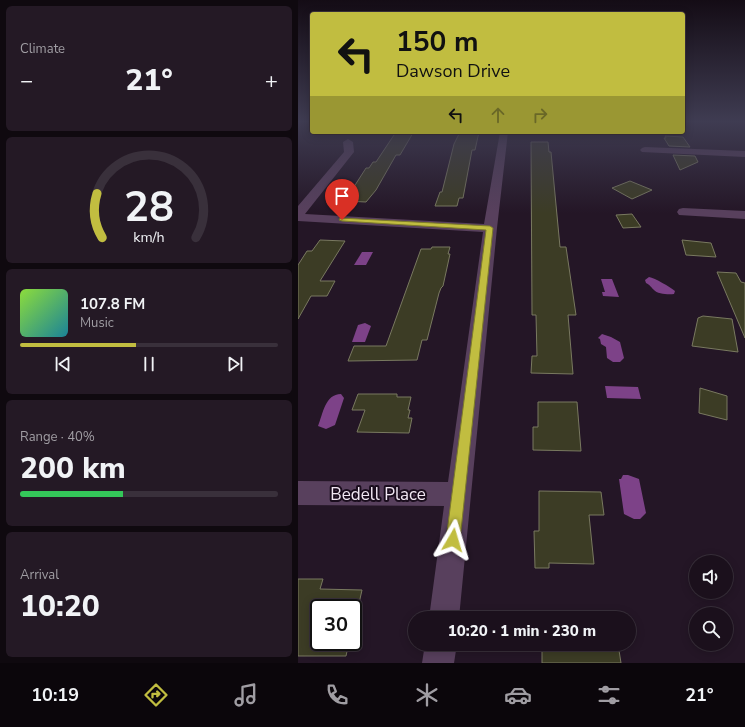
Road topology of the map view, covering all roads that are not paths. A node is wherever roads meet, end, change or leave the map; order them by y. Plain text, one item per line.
1 (349, 152) edge
2 (501, 152) edge
3 (694, 152) edge
4 (745, 154) edge
5 (683, 212) dead end
6 (745, 215) edge
7 (298, 216) edge
8 (490, 228) junction
9 (298, 493) edge
10 (458, 494) junction
11 (445, 611) edge
12 (440, 651) edge
13 (438, 663) edge

1 - 7 street
2 - 8 street
3 - 4 street
5 - 6 street
7 - 8 street
8 - 10 street
9 - 10 street, Bedell Place
10 - 11 street
12 - 13 street

